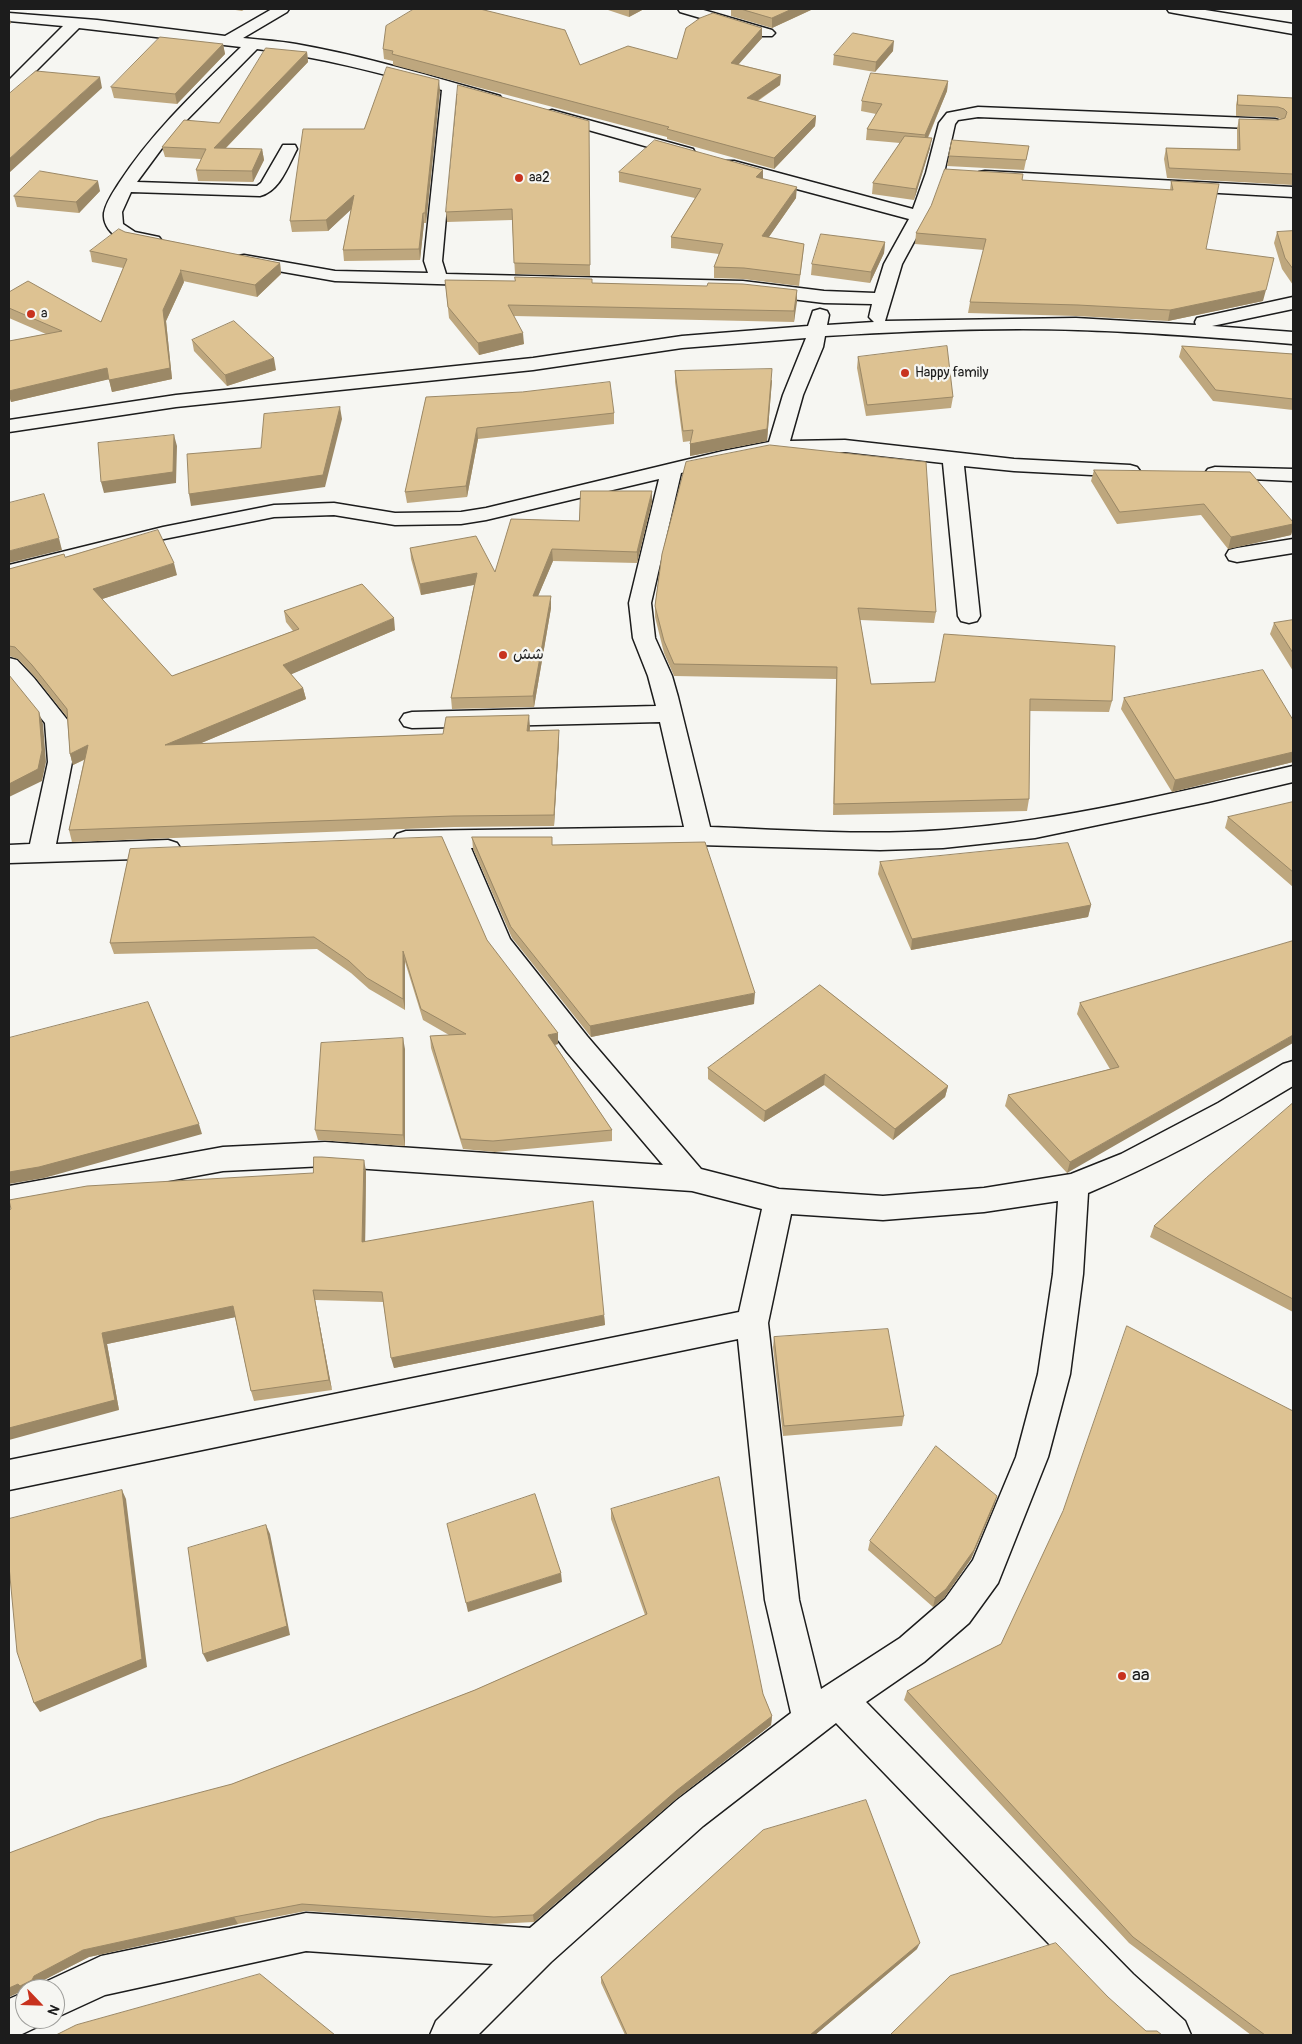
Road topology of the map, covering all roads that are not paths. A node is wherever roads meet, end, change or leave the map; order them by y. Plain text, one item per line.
1 (282, 9) edge
2 (685, 9) edge
3 (1174, 9) edge
4 (1241, 9) edge
5 (9, 17) edge
6 (1293, 17) edge
7 (75, 23) junction
8 (1293, 29) edge
9 (767, 33) edge
10 (229, 40) junction
11 (254, 43) junction
12 (450, 86) junction
13 (9, 89) edge
14 (506, 102) edge
15 (534, 110) edge
16 (1275, 124) edge
17 (289, 148) dead end
18 (935, 173) junction
19 (125, 187) junction
20 (1293, 192) edge
21 (919, 216) junction
22 (172, 245) edge
23 (230, 257) edge
24 (439, 279) junction
25 (824, 297) junction
26 (882, 299) junction
27 (1293, 303) edge
28 (1181, 329) junction
29 (1048, 331) junction
30 (874, 335) junction
31 (1293, 338) edge
32 (815, 339) junction
33 (1293, 347) edge
34 (9, 426) edge
35 (9, 440) edge
36 (778, 447) junction
37 (953, 458) junction
38 (672, 469) junction
39 (1145, 472) edge
40 (1194, 472) edge
41 (1293, 475) edge
42 (1293, 546) edge
43 (1237, 555) dead end
44 (9, 572) edge
45 (969, 616) dead end
46 (9, 665) edge
47 (670, 714) junction
48 (412, 720) dead end
49 (1293, 774) edge
50 (699, 836) junction
51 (454, 838) junction
52 (384, 840) edge
53 (186, 848) edge
54 (9, 854) edge
55 (41, 854) junction
56 (1293, 1072) edge
57 (692, 1179) junction
58 (1074, 1186) junction
59 (9, 1198) edge
60 (779, 1202) junction
61 (752, 1323) junction
62 (9, 1475) edge
63 (824, 1710) junction
64 (537, 1948) junction
65 (65, 1993) edge
66 (450, 2035) edge
67 (1171, 2035) edge

1 - 10 street
2 - 9 street
3 - 8 street
4 - 6 street
5 - 7 street
7 - 10 street
7 - 13 street
10 - 11 street
11 - 12 street
11 - 19 street
12 - 14 street
12 - 24 street
15 - 21 street
16 - 18 street
17 - 19 street
18 - 20 street
18 - 21 street
19 - 22 street
21 - 26 street
23 - 24 street
24 - 25 street
25 - 26 street
25 - 32 street
26 - 30 street
27 - 28 street
28 - 29 street
28 - 31 street
29 - 30 street
29 - 33 street
30 - 32 street
32 - 34 street
32 - 35 street
32 - 36 street
36 - 37 street
36 - 38 street
37 - 39 street
37 - 45 street
38 - 44 street
38 - 47 street
40 - 41 street
42 - 43 street
46 - 55 street
47 - 48 street
47 - 50 street
49 - 50 street
50 - 51 street
51 - 52 street
51 - 57 street
53 - 55 street
54 - 55 street
56 - 58 street
57 - 59 street
57 - 60 street
58 - 60 street
58 - 63 street
60 - 61 street
61 - 62 street
61 - 63 street
63 - 64 street
63 - 67 street
64 - 65 street
64 - 66 street

